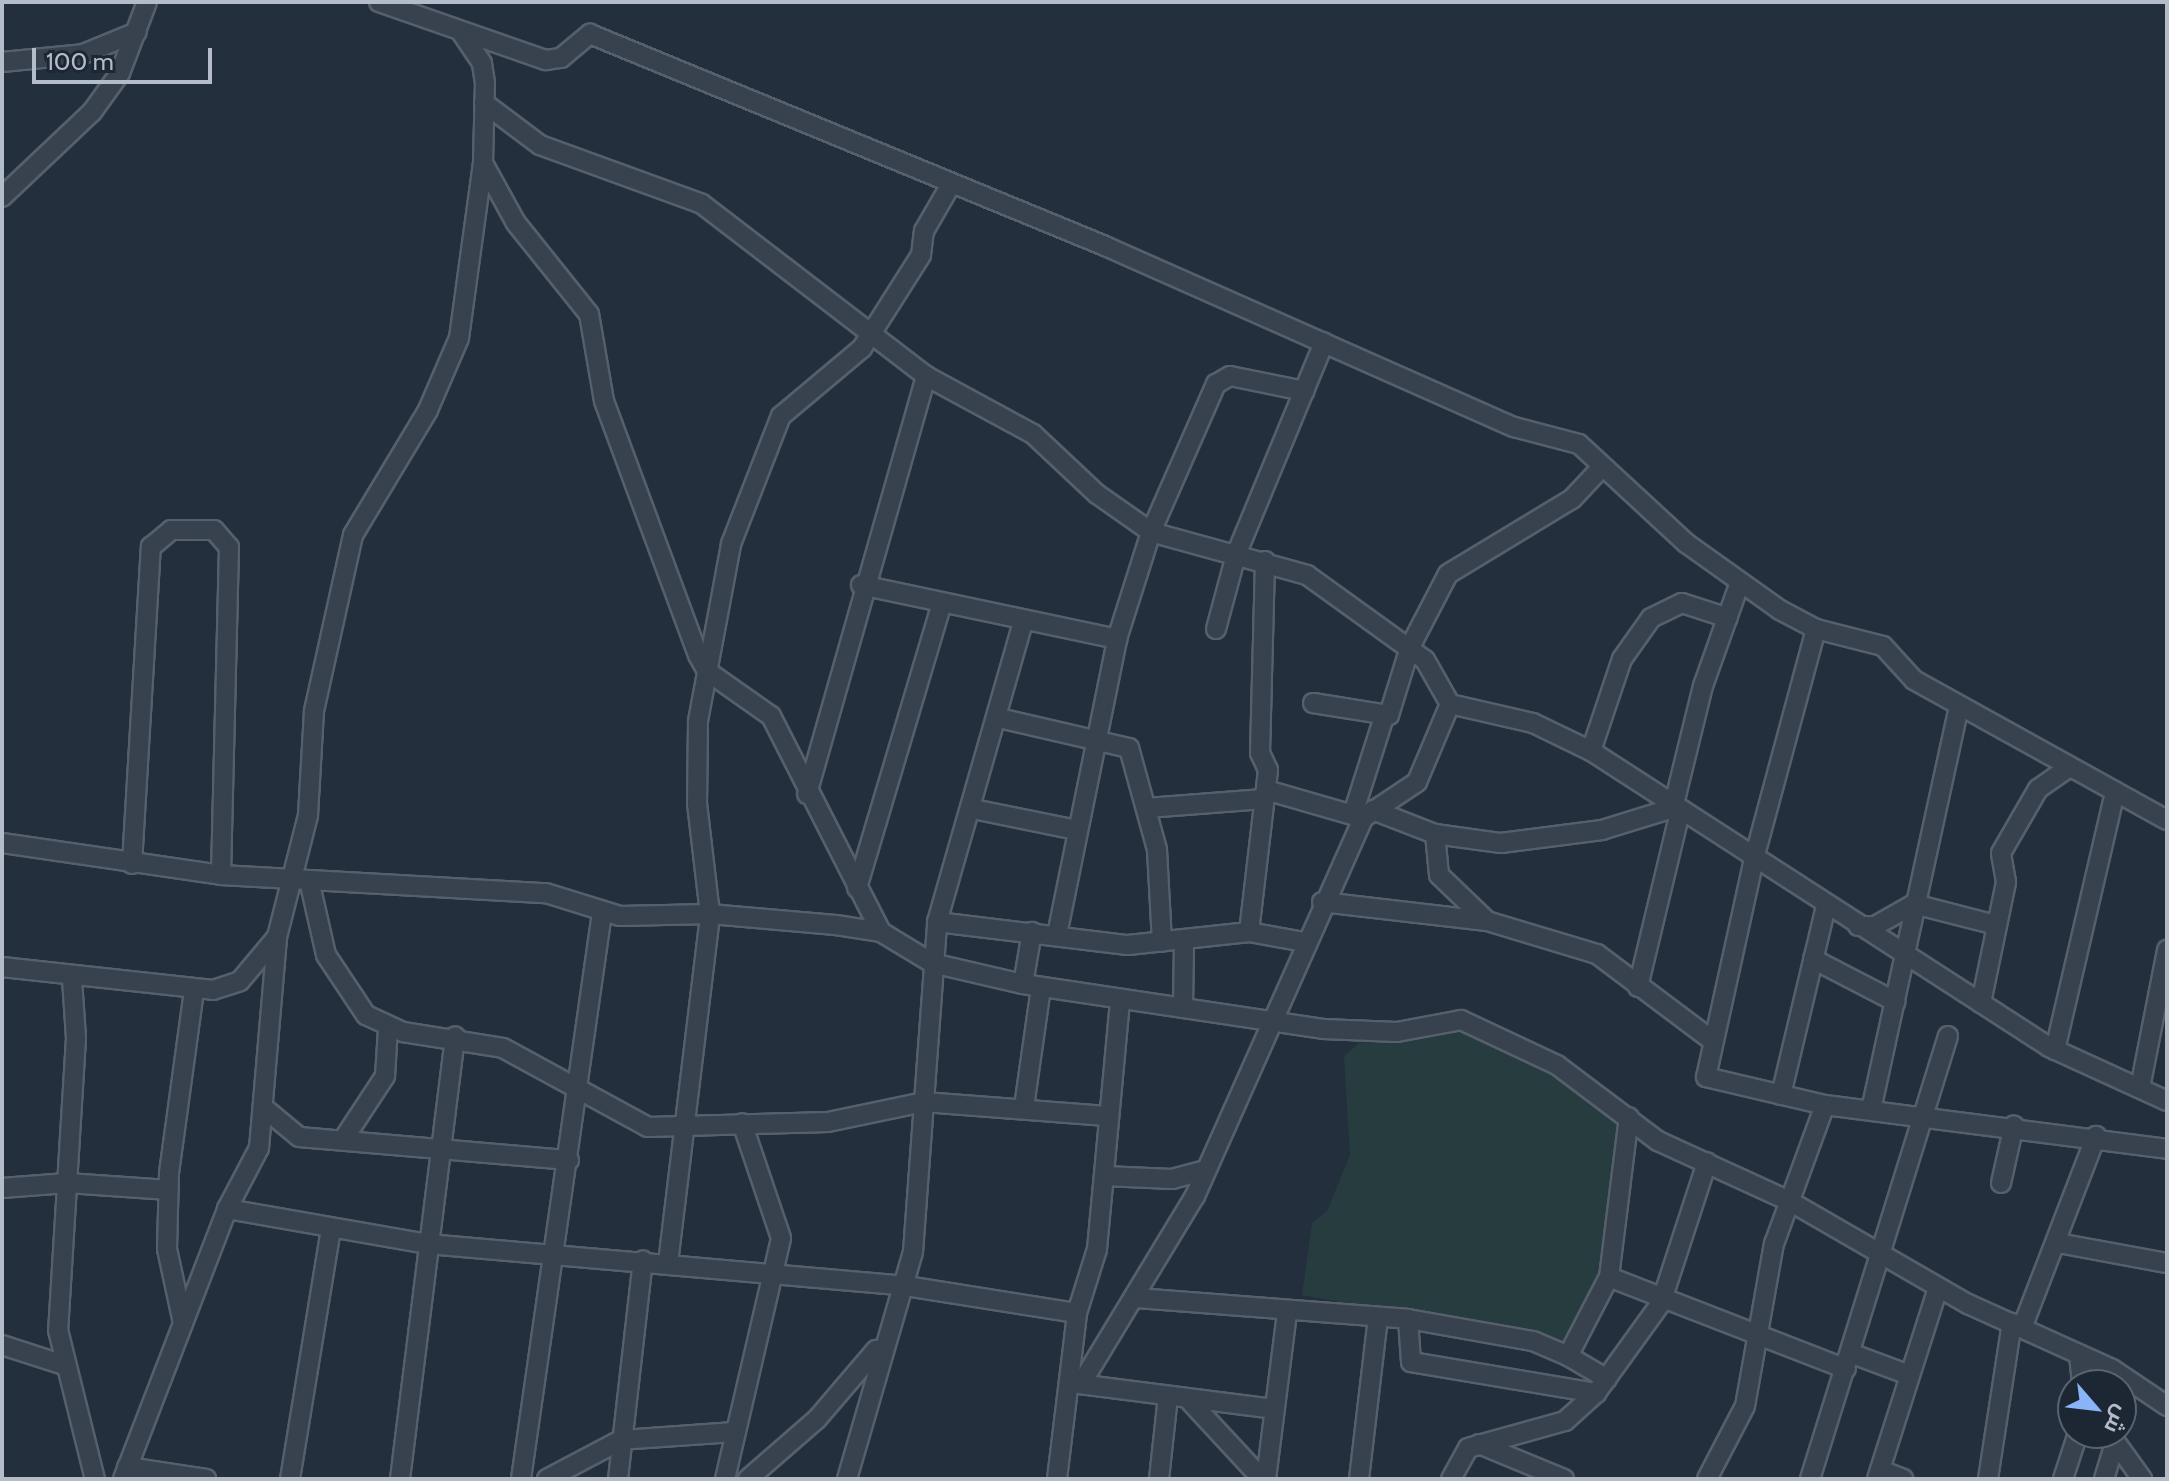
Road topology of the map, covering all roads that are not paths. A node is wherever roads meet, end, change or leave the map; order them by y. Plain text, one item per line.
1 (147, 2) edge
2 (379, 2) edge
3 (137, 32) junction
4 (462, 33) junction
5 (2, 62) edge
6 (484, 103) junction
7 (483, 163) junction
8 (950, 186) junction
9 (2, 197) edge
10 (869, 330) junction
11 (1324, 343) junction
12 (926, 376) junction
13 (1304, 391) junction
14 (1602, 467) junction
15 (1151, 532) junction
16 (1236, 555) junction
17 (1265, 561) junction
18 (1740, 582) junction
19 (861, 585) junction
20 (942, 603) junction
21 (1728, 618) junction
22 (1023, 622) junction
23 (1216, 629) dead end
24 (1816, 629) junction
25 (1117, 639) junction
26 (1410, 647) junction
27 (707, 671) junction
28 (1313, 703) dead end
29 (1450, 704) junction
30 (1959, 706) junction
31 (1384, 717) junction
32 (999, 718) junction
33 (1092, 740) junction
34 (1591, 751) junction
35 (2068, 768) junction
36 (2115, 792) junction
37 (807, 794) junction
38 (1265, 794) junction
39 (1147, 808) junction
40 (973, 809) junction
41 (1677, 810) junction
42 (1363, 814) junction
43 (2167, 820) edge
44 (1076, 830) junction
45 (1435, 834) junction
46 (2, 843) edge
47 (1754, 859) junction
48 (132, 864) junction
49 (221, 875) junction
50 (301, 880) junction
51 (857, 888) junction
52 (1322, 902) junction
53 (1914, 904) junction
54 (1826, 906) junction
55 (602, 913) junction
56 (710, 914) junction
57 (1487, 921) junction
58 (937, 922) junction
59 (1996, 925) junction
60 (1858, 926) junction
61 (881, 932) junction
62 (1032, 932) junction
63 (1249, 932) junction
64 (1057, 935) junction
65 (277, 937) junction
66 (1162, 942) junction
67 (1184, 942) junction
68 (1304, 942) junction
69 (2167, 950) edge
70 (1906, 956) junction
71 (1813, 959) junction
72 (932, 963) junction
73 (2, 967) edge
74 (72, 979) junction
75 (1032, 986) junction
76 (1638, 987) junction
77 (194, 991) junction
78 (1896, 1002) junction
79 (2161, 1002) edge
80 (1120, 1003) junction
81 (1981, 1003) junction
82 (1183, 1008) junction
83 (1278, 1017) junction
84 (388, 1028) junction
85 (455, 1036) junction
86 (1948, 1036) dead end
87 (1713, 1041) junction
88 (2055, 1050) junction
89 (579, 1088) junction
90 (2140, 1088) junction
91 (1781, 1095) junction
92 (2167, 1101) edge
93 (924, 1102) junction
94 (1825, 1105) junction
95 (1024, 1107) junction
96 (264, 1108) junction
97 (1871, 1110) junction
98 (1106, 1116) junction
99 (1923, 1116) junction
100 (1629, 1117) junction
101 (742, 1123) junction
102 (2014, 1125) junction
103 (688, 1128) junction
104 (2096, 1136) junction
105 (343, 1140) junction
106 (444, 1148) junction
107 (2167, 1149) edge
108 (569, 1160) junction
109 (1707, 1162) junction
110 (1206, 1170) junction
111 (1104, 1176) junction
112 (67, 1183) junction
113 (2001, 1183) dead end
114 (2, 1188) edge
115 (169, 1190) junction
116 (1791, 1202) junction
117 (227, 1209) junction
118 (331, 1229) junction
119 (2058, 1243) junction
120 (428, 1244) junction
121 (556, 1251) junction
122 (1883, 1253) junction
123 (643, 1260) junction
124 (668, 1263) junction
125 (2167, 1263) edge
126 (769, 1273) junction
127 (1609, 1277) junction
128 (906, 1286) junction
129 (1938, 1288) junction
130 (1137, 1298) junction
131 (1661, 1303) junction
132 (1077, 1313) junction
133 (1287, 1313) junction
134 (1378, 1317) junction
135 (1408, 1319) junction
136 (183, 1323) junction
137 (2017, 1326) junction
138 (1756, 1334) junction
139 (882, 1341) junction
140 (2, 1345) edge
141 (2079, 1355) junction
142 (1568, 1356) junction
143 (1848, 1361) junction
144 (64, 1365) junction
145 (2080, 1369) edge
146 (1909, 1375) junction
147 (1075, 1384) junction
148 (1601, 1386) junction
149 (1178, 1397) junction
150 (2167, 1406) edge
151 (1274, 1409) junction
152 (736, 1432) junction
153 (621, 1440) junction
154 (1479, 1444) junction
155 (2073, 1449) edge
156 (2110, 1449) edge
157 (2121, 1449) edge
158 (125, 1473) edge
159 (1879, 1475) edge
160 (95, 1479) edge
161 (206, 1479) edge
162 (290, 1479) edge
163 (400, 1479) edge
164 (521, 1479) edge
165 (547, 1479) edge
166 (618, 1479) edge
167 (725, 1479) edge
168 (748, 1479) edge
169 (847, 1479) edge
170 (1057, 1479) edge
171 (1159, 1479) edge
172 (1264, 1479) edge
173 (1359, 1479) edge
174 (1451, 1479) edge
175 (1564, 1479) edge
176 (1707, 1479) edge
177 (1810, 1479) edge
178 (1903, 1479) edge
179 (1988, 1479) edge
180 (2063, 1479) edge
181 (2104, 1479) edge
182 (2142, 1479) edge

1 - 3 street
2 - 4 street
3 - 5 street
3 - 9 street
4 - 6 street
4 - 8 street
6 - 7 street
6 - 10 street
7 - 27 street
7 - 50 street
8 - 10 street
8 - 11 street
10 - 12 street
10 - 27 street
11 - 13 street
11 - 14 street
12 - 15 street
12 - 19 street
13 - 15 street
13 - 16 street
14 - 18 street
14 - 26 street
15 - 16 street
15 - 25 street
16 - 17 street
16 - 23 street
17 - 26 street
17 - 38 street
18 - 21 street
18 - 24 street
19 - 20 street
19 - 37 street
20 - 22 street
20 - 51 street
21 - 34 street
21 - 41 street
22 - 25 street
22 - 32 street
24 - 30 street
24 - 47 street
25 - 33 street
26 - 29 street
26 - 31 street
27 - 37 street
27 - 56 street
28 - 31 street
29 - 34 street
29 - 42 street
30 - 35 street
30 - 53 street
31 - 42 street
32 - 33 street
32 - 40 street
33 - 39 street
33 - 44 street
34 - 41 street
35 - 36 street
35 - 59 street
36 - 43 street
36 - 88 street
37 - 51 street
38 - 39 street
38 - 42 street
38 - 63 street
39 - 66 street
40 - 44 street
40 - 58 street
41 - 45 street
41 - 47 street
41 - 76 street
42 - 45 street
42 - 52 street
44 - 64 street
45 - 57 street
46 - 48 street
47 - 54 street
47 - 87 street
48 - 49 street
48 - 49 street
49 - 50 street
50 - 55 street
50 - 65 street
50 - 84 street
51 - 61 street
52 - 57 street
52 - 68 street
53 - 59 street
53 - 60 street
53 - 70 street
54 - 60 street
54 - 71 street
55 - 56 street
55 - 89 street
56 - 61 street
56 - 103 street
57 - 76 street
58 - 62 street
58 - 72 street
59 - 81 street
60 - 70 street
61 - 72 street
62 - 64 street
62 - 75 street
63 - 67 street
63 - 68 street
64 - 66 street
65 - 77 street
65 - 96 street
66 - 67 street
67 - 82 street
68 - 83 street
69 - 79 street
70 - 78 street
70 - 81 street
71 - 78 street
71 - 91 street
72 - 75 street
72 - 93 street
73 - 74 street
74 - 77 street
74 - 112 street
75 - 80 street
75 - 95 street
76 - 87 street
77 - 115 street
78 - 97 street
79 - 90 street
80 - 82 street
80 - 98 street
81 - 88 street
82 - 83 street
83 - 100 street
83 - 110 street
84 - 85 street
84 - 105 street
85 - 89 street
85 - 106 street
86 - 99 street
87 - 91 street
88 - 90 street
89 - 103 street
89 - 108 street
90 - 92 street
91 - 94 street
93 - 95 street
93 - 101 street
93 - 128 street
94 - 97 street
94 - 116 street
95 - 98 street
96 - 105 street
96 - 117 street
97 - 99 street
98 - 111 street
99 - 102 street
99 - 122 street
100 - 109 street
100 - 127 street
101 - 103 street
101 - 126 street
102 - 104 street
102 - 113 street
103 - 124 street
104 - 107 street
104 - 119 street
105 - 106 street
106 - 108 street
106 - 120 street
108 - 121 street
109 - 116 street
109 - 131 street
110 - 111 street
110 - 130 street
111 - 132 street
112 - 114 street
112 - 115 street
112 - 144 street
115 - 136 street
116 - 122 street
116 - 138 street
117 - 118 street
117 - 136 street
118 - 120 street
118 - 162 street
119 - 125 street
119 - 137 street
120 - 121 street
120 - 163 street
121 - 123 street
121 - 164 street
122 - 129 street
122 - 143 street
123 - 124 street
123 - 153 street
124 - 126 street
126 - 128 street
126 - 152 street
127 - 131 street
127 - 142 street
128 - 132 street
128 - 139 street
129 - 137 street
129 - 146 street
130 - 133 street
130 - 147 street
131 - 138 street
131 - 148 street
132 - 147 street
133 - 134 street
133 - 151 street
134 - 135 street
134 - 173 street
135 - 142 street
135 - 148 street
136 - 158 street
137 - 141 street
137 - 179 street
138 - 143 street
138 - 176 street
139 - 168 street
139 - 169 street
140 - 144 street
141 - 145 street
141 - 150 street
142 - 148 street
143 - 146 street
143 - 177 street
144 - 160 street
146 - 159 street
147 - 149 street
147 - 170 street
148 - 154 street
149 - 151 street
149 - 171 street
149 - 172 street
151 - 172 street
152 - 153 street
152 - 167 street
153 - 165 street
153 - 166 street
154 - 174 street
154 - 175 street
155 - 180 street
156 - 181 street
157 - 182 street
158 - 161 street
159 - 178 street

